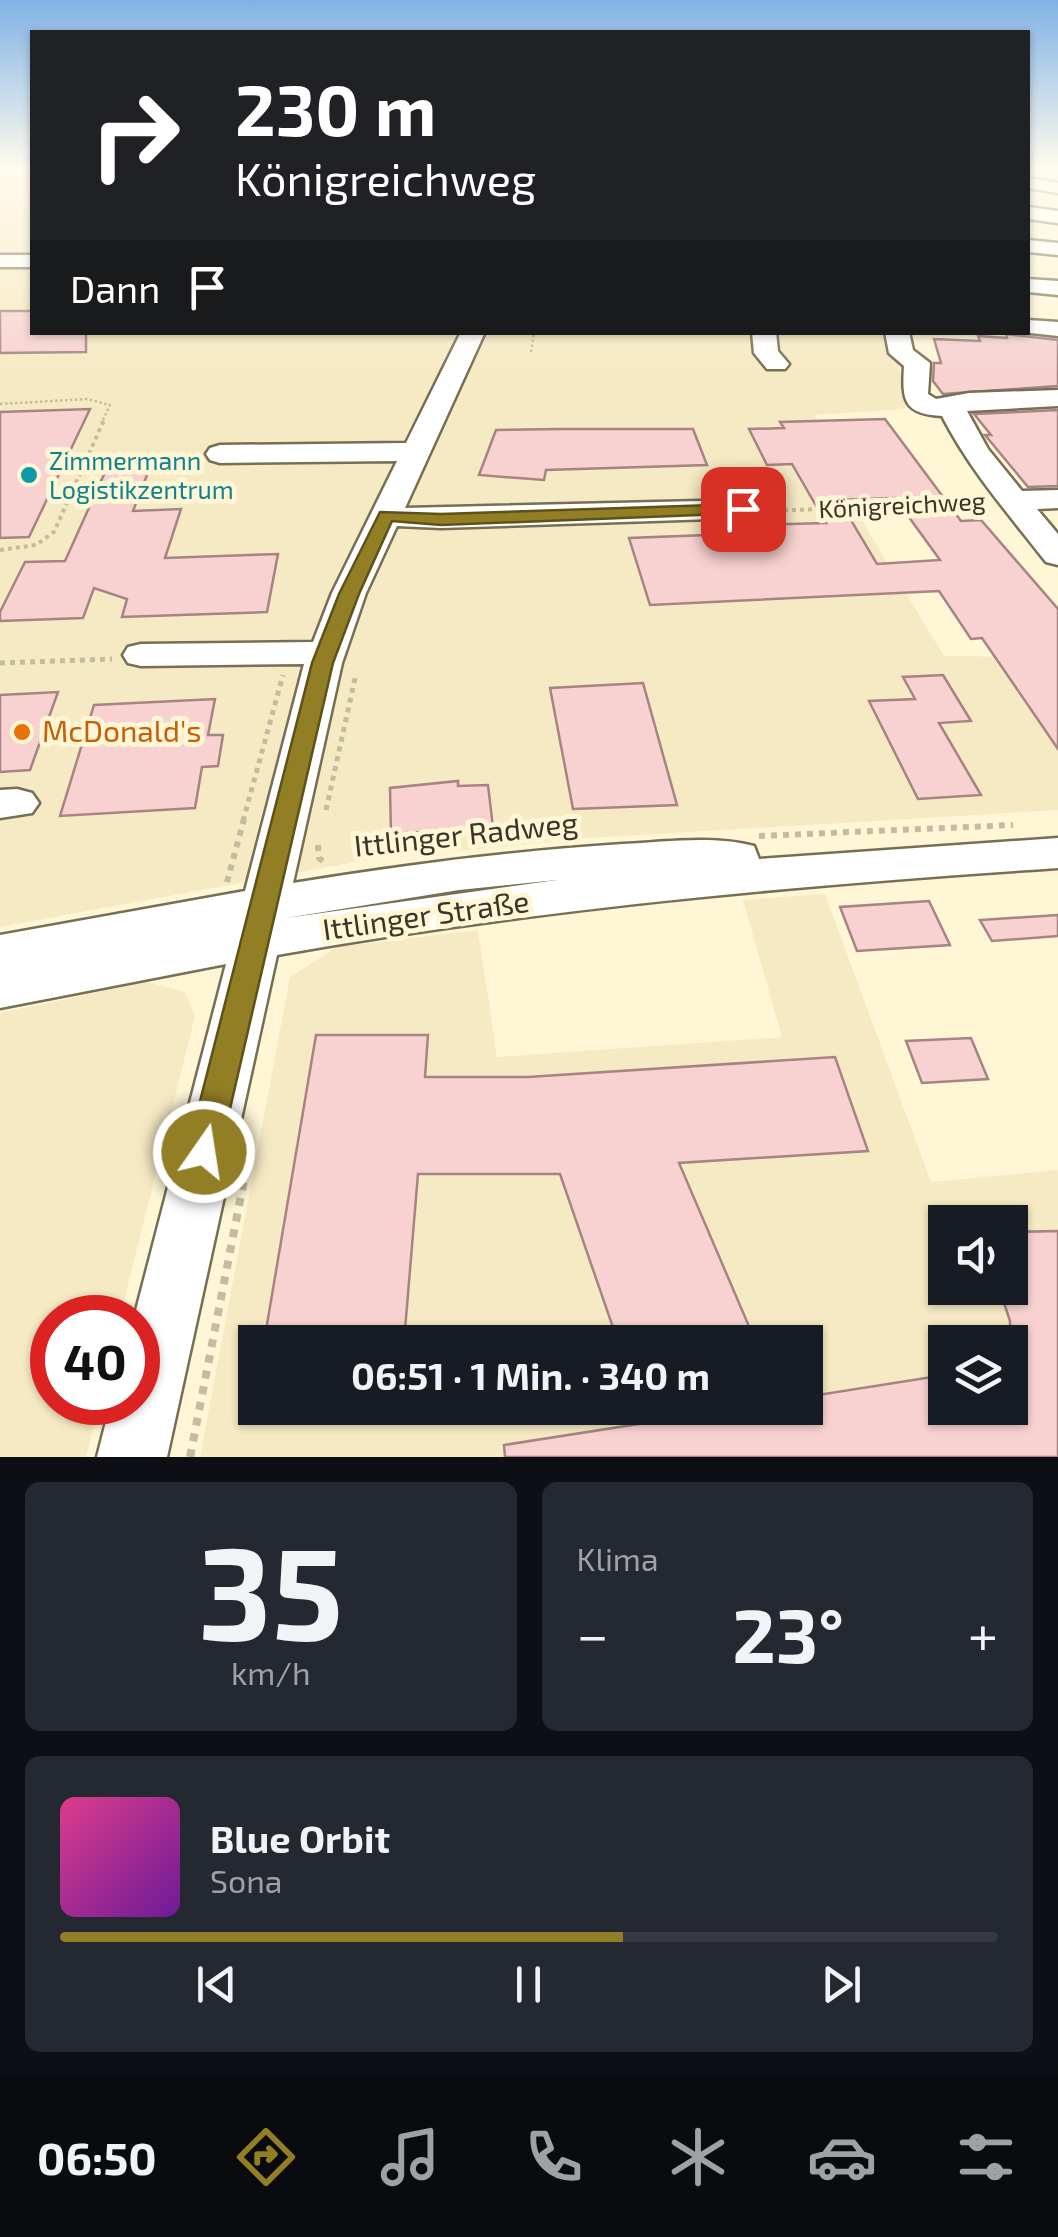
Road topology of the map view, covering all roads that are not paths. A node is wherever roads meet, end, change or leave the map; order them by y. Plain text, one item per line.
1 (1030, 246) edge
2 (1058, 249) edge
3 (0, 261) edge
4 (30, 261) edge
5 (1030, 286) edge
6 (1058, 288) edge
7 (1030, 327) edge
8 (1058, 329) edge
9 (472, 335) edge
10 (764, 335) edge
11 (897, 335) edge
12 (776, 364) dead end
13 (1016, 373) dead end
14 (1044, 398) edge
15 (952, 408) junction
16 (416, 452) junction
17 (220, 454) dead end
18 (1058, 499) edge
19 (1010, 500) junction
20 (743, 509) road end
21 (386, 516) junction
22 (1058, 556) edge
23 (141, 655) road end
24 (325, 656) junction
25 (1058, 853) edge
26 (261, 922) junction
27 (0, 953) edge
28 (0, 989) edge
29 (132, 1457) edge

1 - 2 street
3 - 4 street
5 - 6 street
7 - 8 street
9 - 16 street
10 - 12 street
11 - 15 street
13 - 14 street
14 - 15 street
15 - 19 street
16 - 17 street
16 - 21 street
18 - 19 street, Königreichweg
19 - 22 street
20 - 21 street
21 - 24 street
23 - 24 street
24 - 26 street
25 - 26 street, Ittlinger Straße
26 - 27 street, Ittlinger Straße
26 - 28 street, Ittlinger Straße
26 - 29 street

